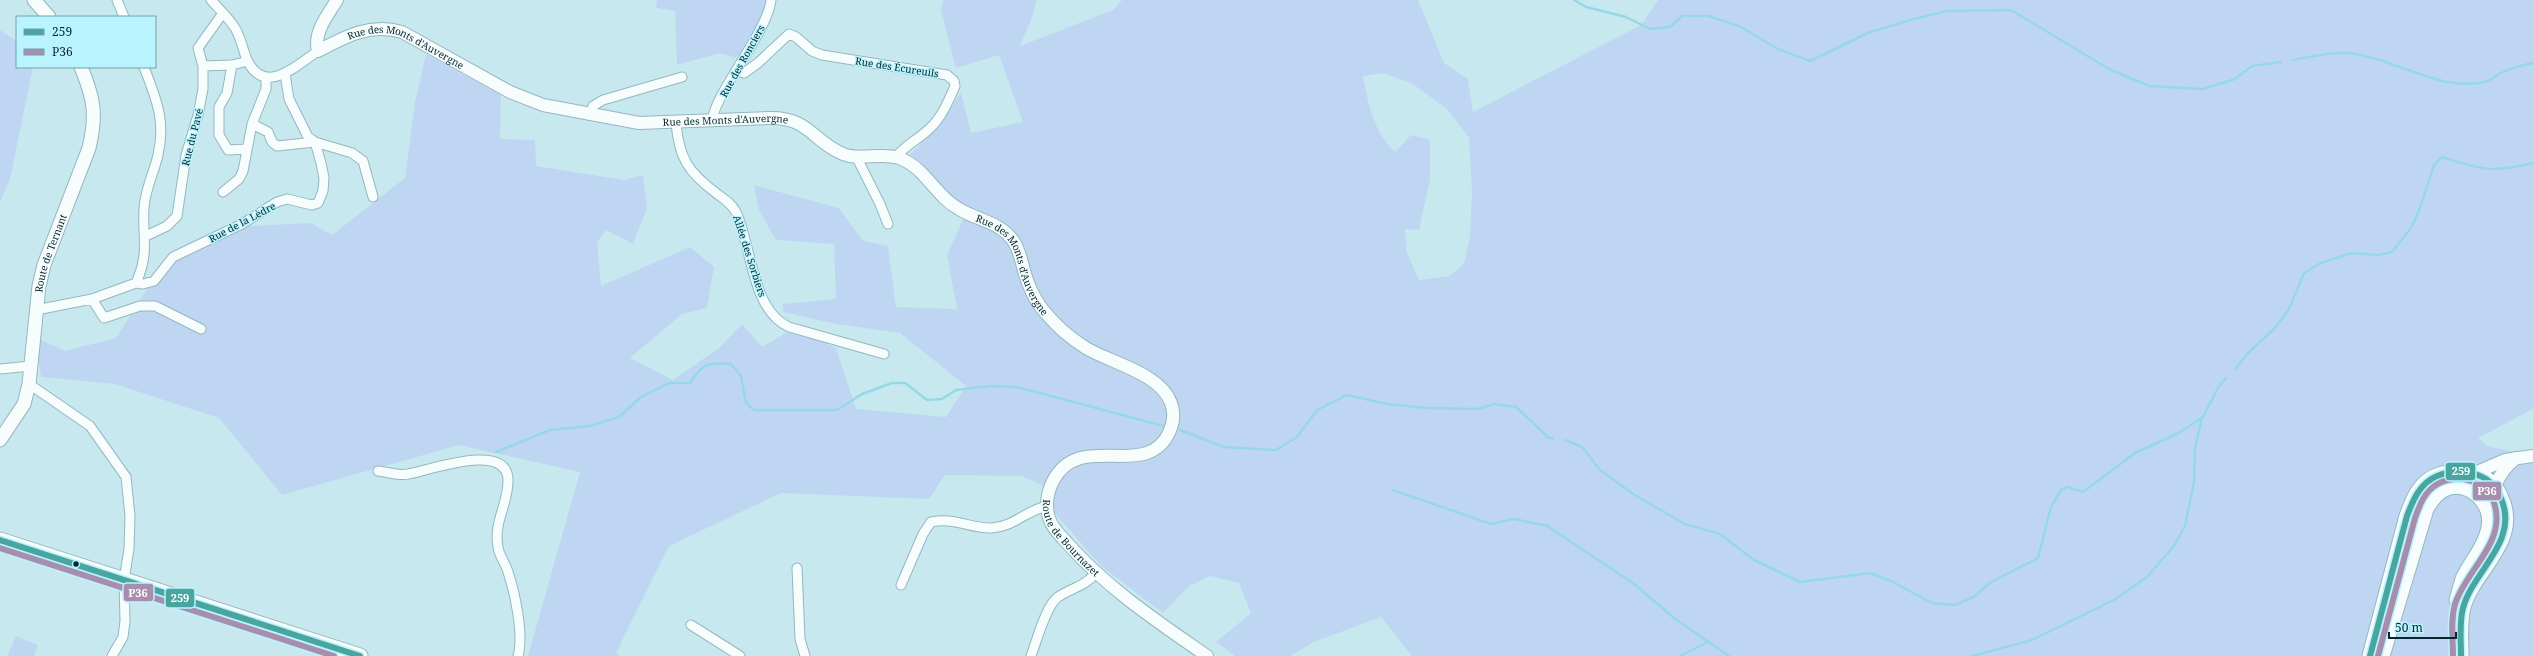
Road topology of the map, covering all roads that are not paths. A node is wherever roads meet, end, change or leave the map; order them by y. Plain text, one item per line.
1 (34, 0) edge
2 (117, 0) edge
3 (211, 0) edge
4 (337, 0) edge
5 (771, 0) edge
6 (223, 13) junction
7 (48, 16) edge
8 (124, 16) edge
9 (318, 51) junction
10 (248, 61) junction
11 (203, 66) junction
12 (232, 66) junction
13 (81, 68) edge
14 (144, 68) edge
15 (737, 71) junction
16 (285, 74) junction
17 (266, 78) junction
18 (682, 78) dead end
19 (590, 115) junction
20 (713, 120) junction
21 (676, 123) junction
22 (252, 124) junction
23 (315, 142) junction
24 (247, 149) junction
25 (858, 157) junction
26 (896, 157) junction
27 (223, 192) dead end
28 (373, 197) dead end
29 (888, 224) dead end
30 (146, 236) junction
31 (136, 282) junction
32 (92, 299) junction
33 (36, 310) junction
34 (201, 329) dead end
35 (884, 354) dead end
36 (31, 366) junction
37 (0, 369) edge
38 (29, 384) junction
39 (1172, 426) joint
40 (0, 440) edge
41 (2533, 456) edge
42 (378, 471) dead end
43 (2484, 482) junction
44 (1046, 506) junction
45 (0, 540) edge
46 (797, 568) dead end
47 (1096, 573) junction
48 (124, 580) junction
49 (901, 585) dead end
50 (691, 625) dead end
51 (112, 656) edge
52 (360, 656) edge
53 (518, 656) edge
54 (740, 656) edge
55 (805, 656) edge
56 (1031, 656) edge
57 (1207, 656) edge
58 (2370, 656) edge
59 (2382, 656) edge
60 (2454, 656) edge
61 (2461, 656) edge

1 - 7 main road
2 - 8 street
3 - 6 street
4 - 9 street
5 - 15 street, Rue des Ronciers
6 - 10 street
6 - 11 street, Rue du Pavé
9 - 16 street, Rue des Monts d'Auvergne
9 - 19 street, Rue des Monts d'Auvergne
10 - 12 street
10 - 17 street
11 - 12 street
11 - 30 street, Rue du Pavé
12 - 24 street
13 - 33 main road, Route de Ternant
14 - 30 street
15 - 20 street, Rue des Ronciers
15 - 26 street, Rue des Écureuils
16 - 17 street, Rue des Monts d'Auvergne
16 - 23 street, Rue de la Lèdre
17 - 22 street
18 - 19 street
19 - 21 street, Rue des Monts d'Auvergne
20 - 21 street, Rue des Monts d'Auvergne
20 - 25 street, Rue des Monts d'Auvergne
21 - 35 street, Allée des Sorbiers
22 - 23 street
22 - 24 street
23 - 28 street
23 - 31 street, Rue de la Lèdre
24 - 27 street
25 - 26 street, Rue des Monts d'Auvergne
25 - 29 street
26 - 39 street, Rue des Monts d'Auvergne
30 - 31 street
31 - 32 street
32 - 33 street
32 - 34 street
33 - 36 main road, Route de Ternant
36 - 37 street
36 - 38 main road, Route de Ternant
38 - 40 main road, Route de Ternant
38 - 48 street
39 - 44 street, Route de Bournazet
41 - 43 street
42 - 53 street
43 - 58 main road
43 - 59 main road
43 - 60 main road
43 - 61 main road
44 - 47 street, Route de Bournazet
44 - 49 street
45 - 48 main road
46 - 55 street
47 - 56 street
47 - 57 street, Route de Bournazet
48 - 51 street
48 - 52 main road
50 - 54 street

